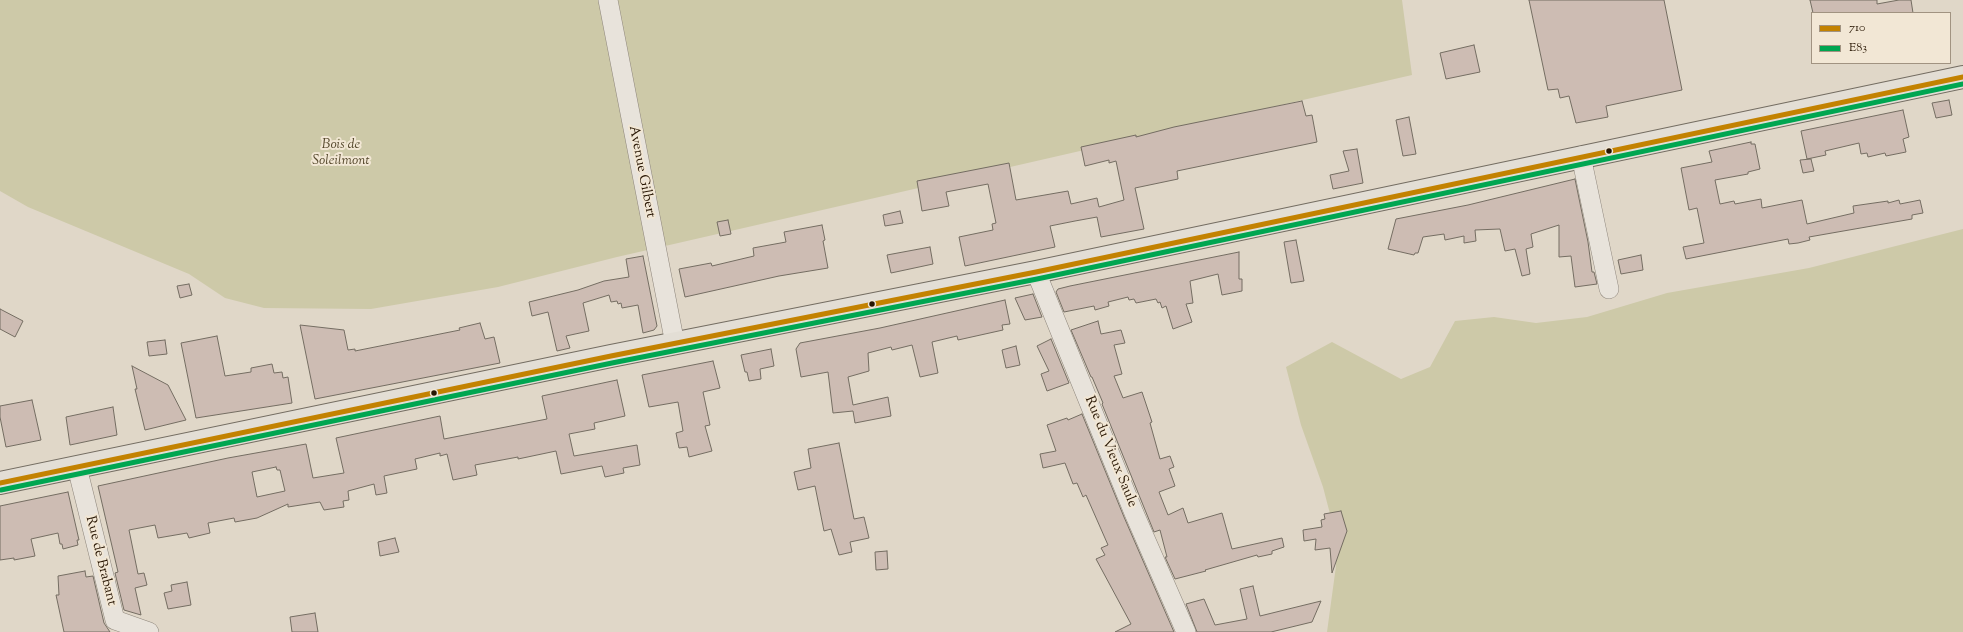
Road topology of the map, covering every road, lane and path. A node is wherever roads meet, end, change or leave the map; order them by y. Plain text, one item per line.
1 (608, 0) edge
2 (1963, 77) edge
3 (1581, 156) junction
4 (1036, 272) junction
5 (1609, 289) dead end
6 (675, 344) junction
7 (77, 467) junction
8 (0, 483) edge
9 (149, 632) edge
10 (1186, 632) edge

1 - 6 street, Avenue Gilbert
2 - 3 main road
3 - 4 main road
3 - 5 street
4 - 6 main road
4 - 10 street, Rue du Vieux Saule
6 - 7 main road
7 - 8 main road
7 - 9 street, Rue de Brabant

